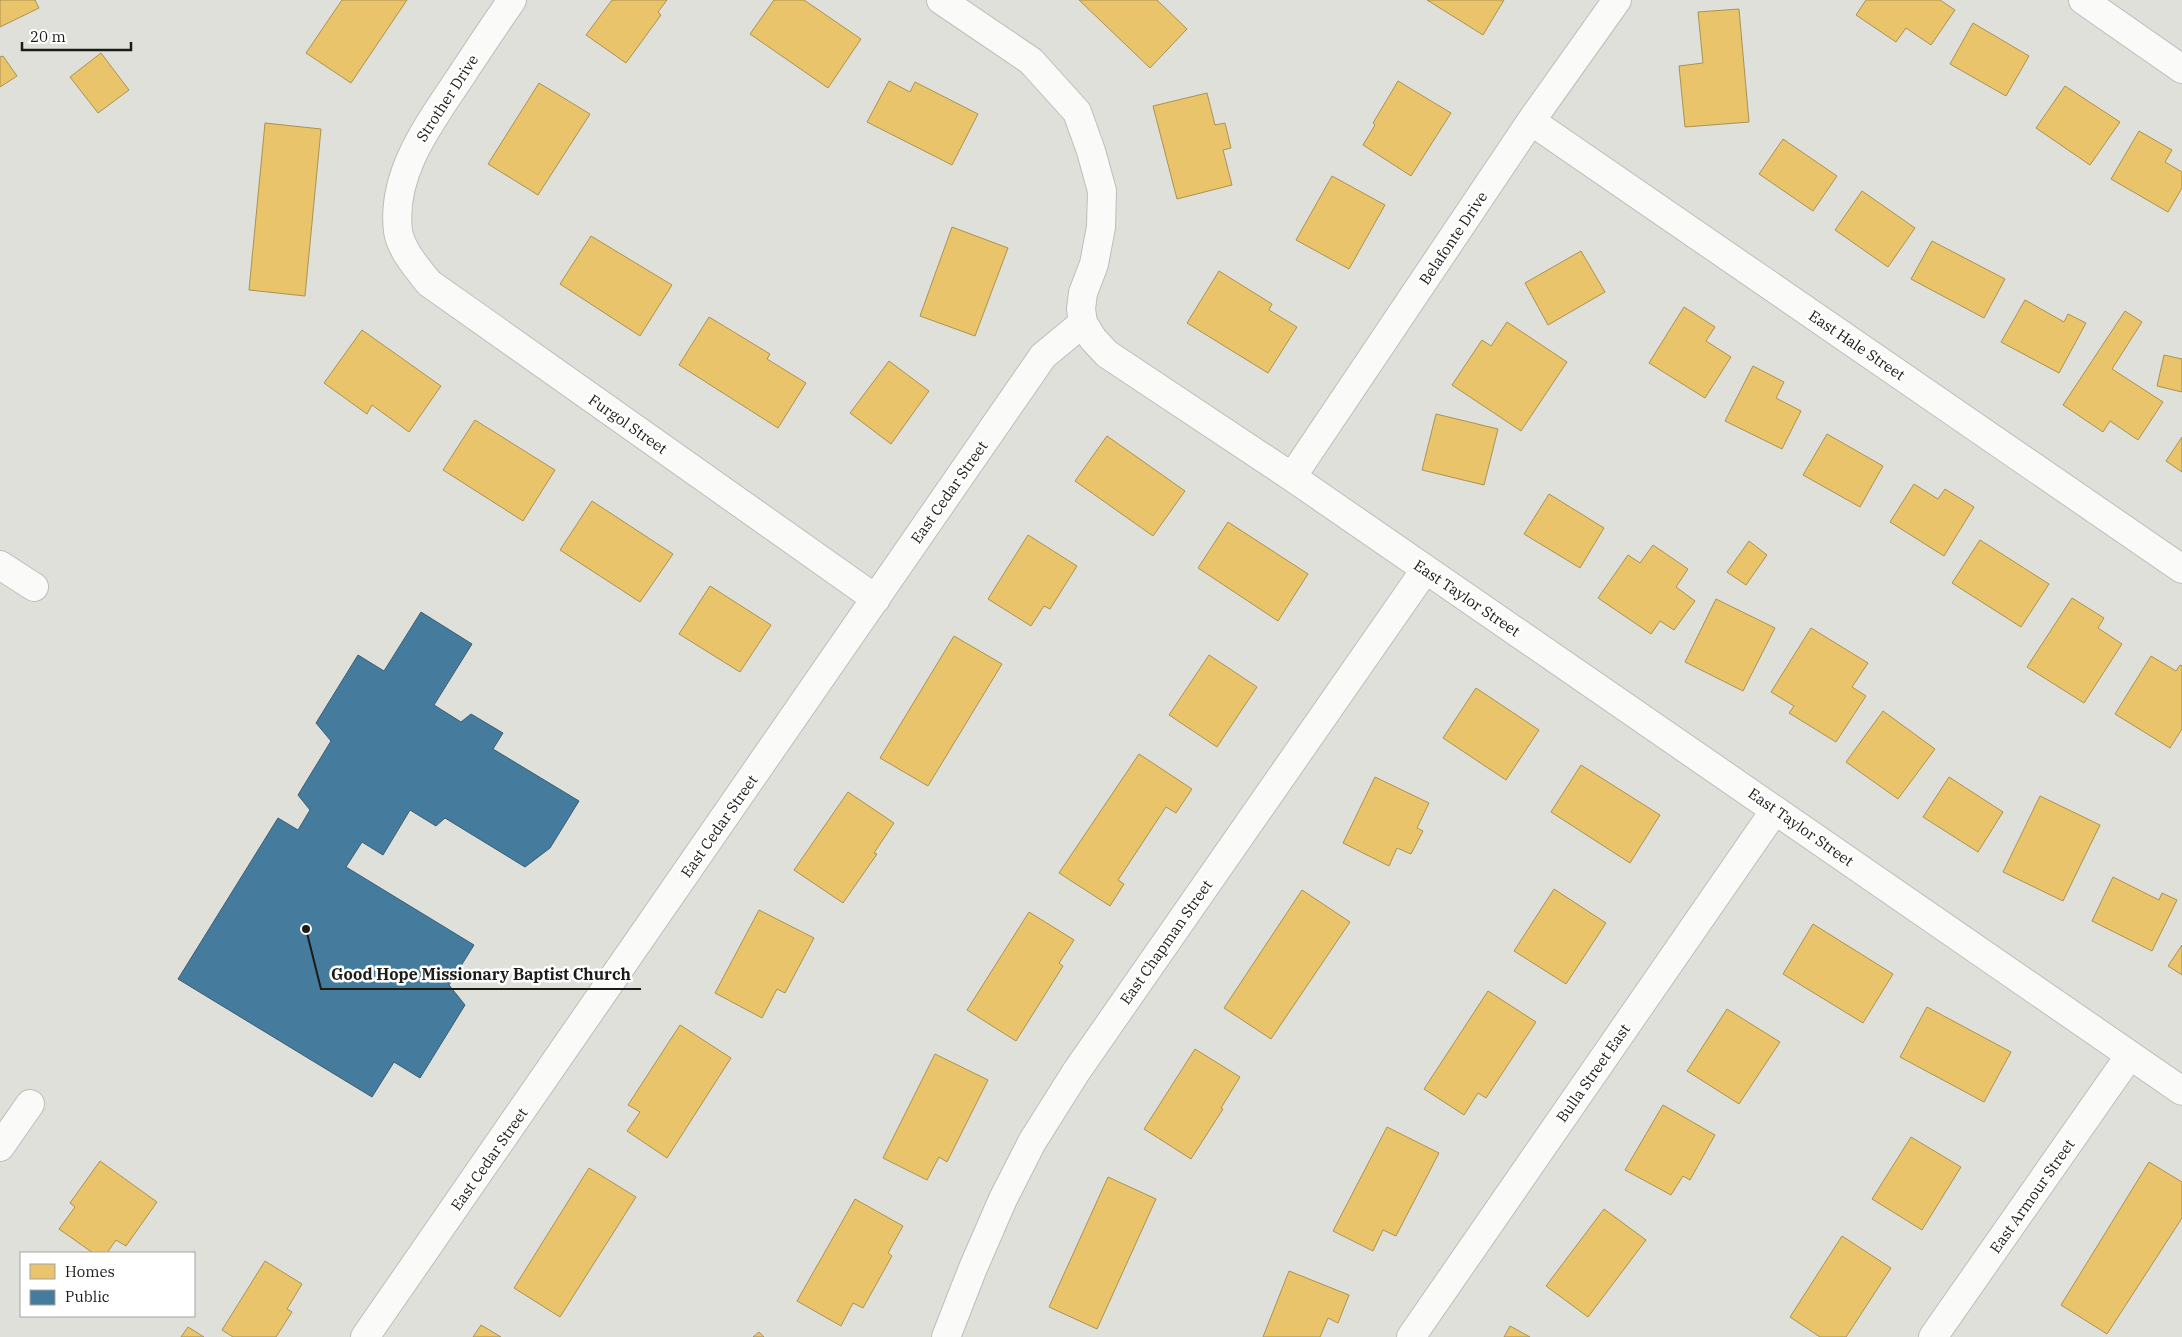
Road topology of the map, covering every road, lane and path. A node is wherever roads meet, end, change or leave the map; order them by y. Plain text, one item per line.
1 (512, 0) edge
2 (942, 0) edge
3 (1617, 0) edge
4 (2083, 0) edge
5 (2182, 68) edge
6 (1531, 121) junction
7 (398, 233) joint
8 (1083, 323) junction
9 (1292, 477) junction
10 (0, 565) edge
11 (2182, 568) edge
12 (1425, 570) junction
13 (34, 587) dead end
14 (876, 599) junction
15 (1775, 810) junction
16 (2130, 1055) junction
17 (2182, 1091) edge
18 (30, 1104) dead end
19 (0, 1147) edge
20 (365, 1337) edge
21 (946, 1337) edge
22 (1411, 1337) edge
23 (1933, 1337) edge

1 - 7 street, Strother Drive
2 - 8 street
3 - 6 street, Belafonte Drive
4 - 5 street
6 - 9 street, Belafonte Drive
6 - 11 street, East Hale Street
7 - 14 street, Furgol Street
8 - 9 street, East Taylor Street
8 - 14 street, East Cedar Street
9 - 12 street, East Taylor Street
10 - 13 street
12 - 15 street, East Taylor Street
12 - 21 street, East Chapman Street
14 - 20 street, East Cedar Street
15 - 16 street, East Taylor Street
15 - 22 street, Bulla Street East
16 - 17 street, East Taylor Street
16 - 23 street, East Armour Street
18 - 19 street

